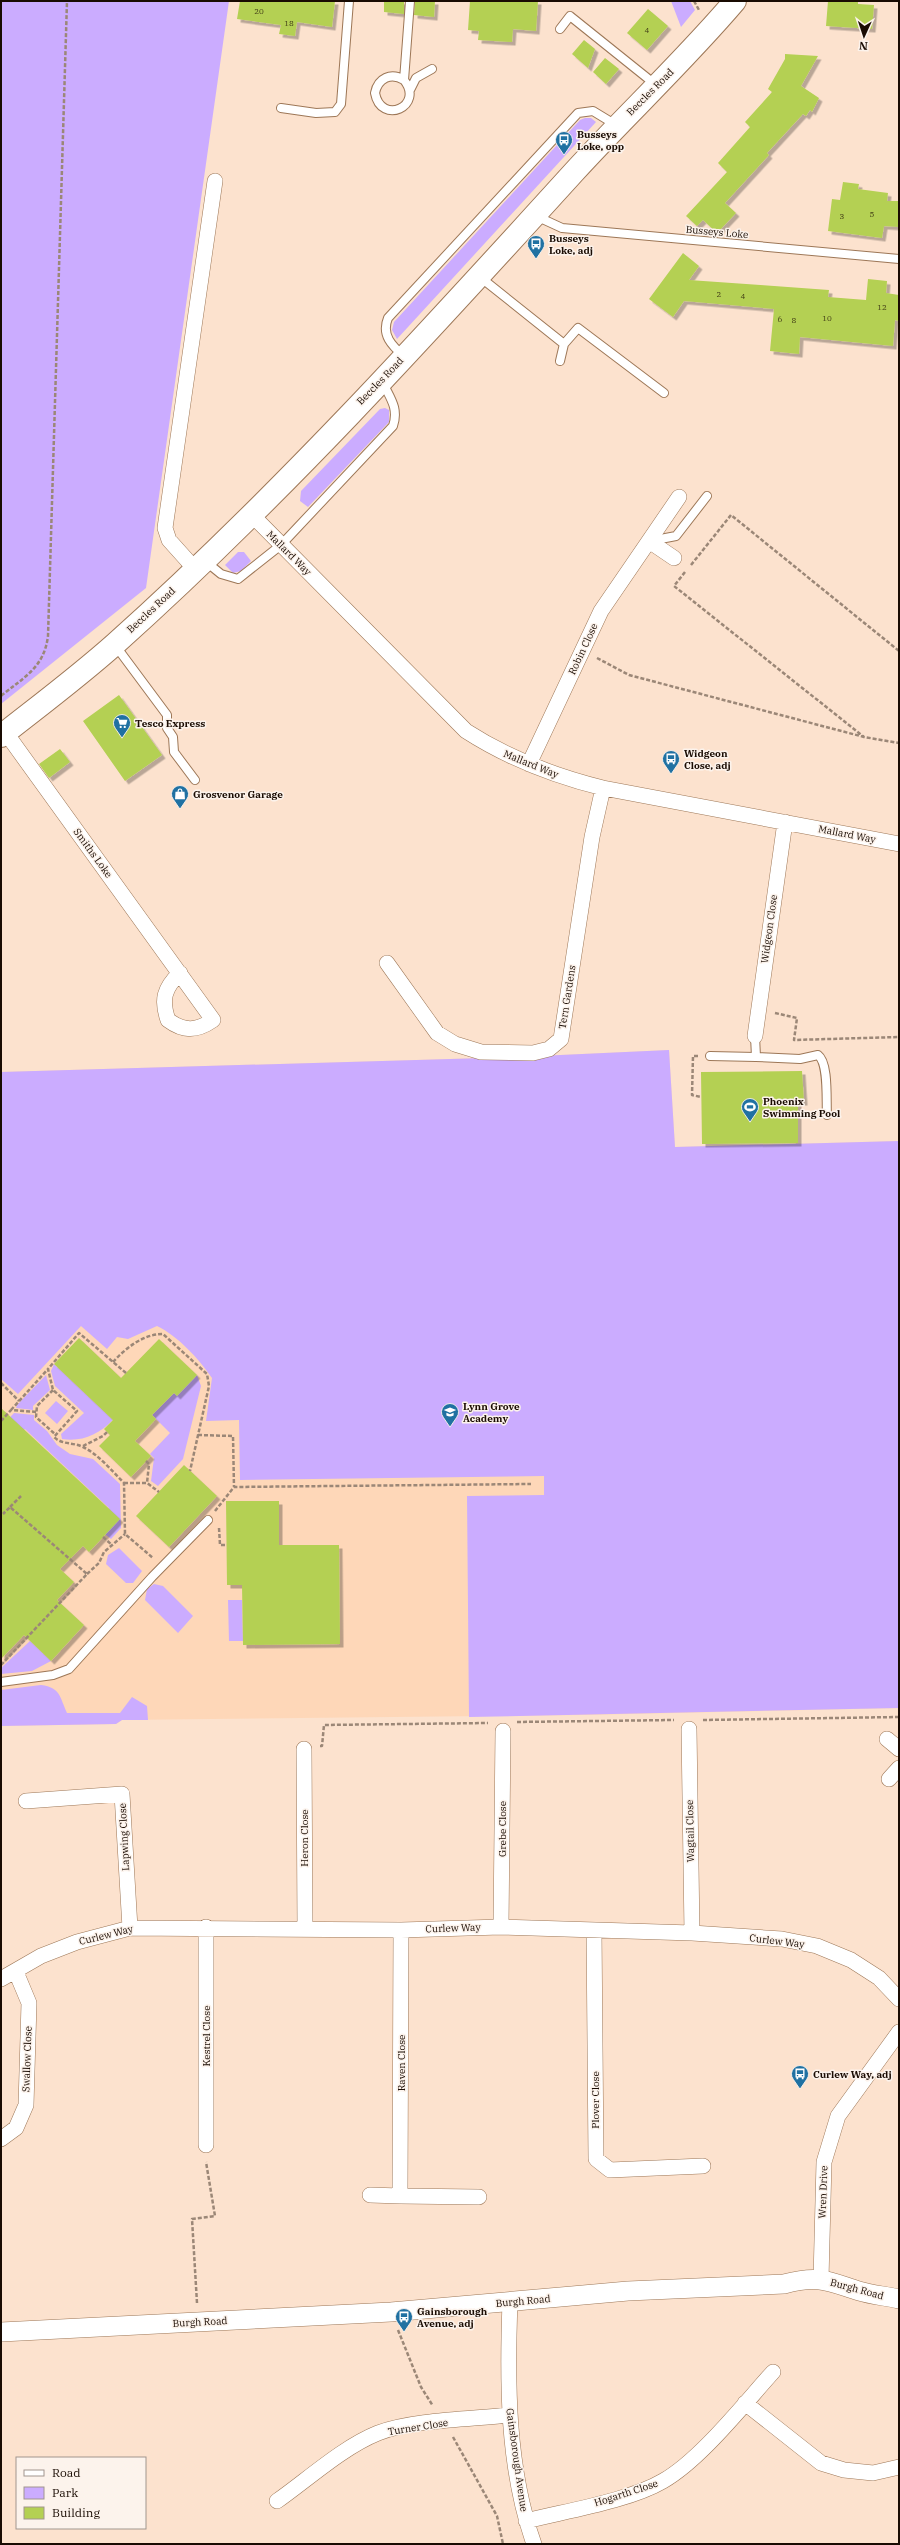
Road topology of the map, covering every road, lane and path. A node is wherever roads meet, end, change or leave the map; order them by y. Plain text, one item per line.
1 (67, 1) edge
2 (349, 1) edge
3 (410, 1) edge
4 (735, 1) edge
5 (560, 29) dead end
6 (432, 69) dead end
7 (404, 80) junction
8 (657, 86) junction
9 (410, 90) junction
10 (281, 108) dead end
11 (617, 125) junction
12 (215, 180) dead end
13 (535, 215) junction
14 (899, 259) edge
15 (480, 276) junction
16 (564, 344) junction
17 (404, 356) junction
18 (560, 361) dead end
19 (381, 380) junction
20 (664, 393) dead end
21 (707, 496) dead end
22 (679, 497) dead end
23 (252, 516) junction
24 (649, 541) junction
25 (281, 545) junction
26 (674, 558) dead end
27 (200, 564) junction
28 (115, 644) junction
29 (582, 650) junction
30 (899, 651) edge
31 (1, 696) edge
32 (3, 735) edge
33 (864, 737) junction
34 (899, 743) edge
35 (529, 764) junction
36 (195, 780) dead end
37 (603, 788) junction
38 (785, 822) junction
39 (899, 844) edge
40 (387, 963) dead end
41 (180, 973) dead end
42 (758, 1010) junction
43 (755, 1036) joint
44 (899, 1037) edge
45 (710, 1056) joint
46 (756, 1057) junction
47 (702, 1097) dead end
48 (827, 1115) dead end
49 (113, 1362) junction
50 (48, 1369) junction
51 (126, 1373) dead end
52 (1, 1383) edge
53 (53, 1390) junction
54 (19, 1400) junction
55 (11, 1410) junction
56 (37, 1412) junction
57 (1, 1421) edge
58 (107, 1432) dead end
59 (56, 1435) junction
60 (198, 1435) junction
61 (82, 1446) junction
62 (146, 1461) dead end
63 (190, 1471) dead end
64 (124, 1483) junction
65 (147, 1483) junction
66 (531, 1484) dead end
67 (234, 1487) junction
68 (159, 1492) dead end
69 (21, 1496) dead end
70 (10, 1506) junction
71 (3, 1514) dead end
72 (208, 1520) joint
73 (125, 1534) junction
74 (103, 1537) dead end
75 (112, 1545) junction
76 (162, 1566) junction
77 (87, 1574) junction
78 (1, 1665) edge
79 (1, 1682) edge
80 (899, 1717) edge
81 (689, 1723) junction
82 (503, 1725) junction
83 (887, 1739) dead end
84 (304, 1749) joint
85 (899, 1749) edge
86 (26, 1801) dead end
87 (501, 1926) junction
88 (206, 1927) junction
89 (130, 1928) junction
90 (305, 1928) junction
91 (401, 1930) junction
92 (594, 1930) junction
93 (692, 1933) junction
94 (16, 1972) junction
95 (1, 1979) edge
96 (899, 1999) edge
97 (899, 2032) edge
98 (1, 2139) edge
99 (206, 2145) joint
100 (703, 2166) dead end
101 (370, 2195) dead end
102 (400, 2196) junction
103 (479, 2197) dead end
104 (821, 2279) junction
105 (899, 2298) edge
106 (510, 2302) junction
107 (198, 2322) junction
108 (1, 2332) edge
109 (773, 2372) dead end
110 (745, 2403) junction
111 (509, 2415) junction
112 (899, 2467) edge
113 (277, 2502) dead end
114 (526, 2521) junction
115 (534, 2544) edge

1 - 31 path
2 - 10 lane
3 - 7 lane
4 - 8 highway, Beccles Road
5 - 8 lane
6 - 9 lane
7 - 9 lane
7 - 9 lane
8 - 11 highway, Beccles Road
11 - 13 highway, Beccles Road
11 - 17 lane
12 - 27 street
13 - 14 lane, Busseys Loke
13 - 15 highway, Beccles Road
15 - 16 lane
15 - 17 highway, Beccles Road
16 - 18 lane
16 - 20 lane
17 - 19 highway, Beccles Road
19 - 23 highway, Beccles Road
19 - 25 lane
21 - 24 lane
22 - 24 street, Robin Close
23 - 25 street, Mallard Way
23 - 27 highway, Beccles Road
24 - 26 street
24 - 29 street, Robin Close
25 - 27 lane
25 - 35 street, Mallard Way
27 - 28 highway, Beccles Road
28 - 32 highway, Beccles Road
28 - 36 lane
29 - 33 path
29 - 35 street, Robin Close
30 - 33 path
32 - 41 street, Smiths Loke
33 - 34 path
35 - 37 street, Mallard Way
37 - 38 street, Mallard Way
37 - 40 street, Tern Gardens
38 - 39 street, Mallard Way
38 - 42 street, Widgeon Close
42 - 43 street, Widgeon Close
42 - 44 path
43 - 46 lane
45 - 46 lane
45 - 47 path
46 - 48 lane
49 - 50 path
49 - 51 path
49 - 60 path
50 - 53 path
50 - 54 path
52 - 54 path
53 - 56 path
53 - 59 path
54 - 55 path
55 - 56 path
55 - 57 path
56 - 59 path
58 - 61 path
59 - 61 path
60 - 63 path
60 - 67 path
61 - 64 path
62 - 65 path
64 - 65 path
64 - 73 path
65 - 68 path
66 - 67 path
67 - 72 path
69 - 70 path
70 - 71 path
70 - 77 path
72 - 76 lane
73 - 75 path
73 - 76 path
74 - 75 path
75 - 77 path
76 - 79 lane
77 - 78 path
80 - 81 path
81 - 82 path
81 - 93 street, Wagtail Close
82 - 84 path
82 - 87 street, Grebe Close
83 - 85 street
84 - 90 street, Heron Close
86 - 89 street, Lapwing Close
87 - 91 street, Curlew Way
87 - 92 street, Curlew Way
88 - 89 street, Curlew Way
88 - 90 street, Curlew Way
88 - 99 street, Kestrel Close
89 - 94 street, Curlew Way
90 - 91 street, Curlew Way
91 - 102 street, Raven Close
92 - 93 street, Curlew Way
92 - 100 street, Plover Close
93 - 96 street, Curlew Way
94 - 95 street, Curlew Way
94 - 98 street, Swallow Close
97 - 104 street, Wren Drive
99 - 107 path
101 - 102 street
102 - 103 street
104 - 105 street, Burgh Road
104 - 106 street, Burgh Road
106 - 107 street, Burgh Road
106 - 111 street, Gainsborough Avenue
107 - 108 street, Burgh Road
109 - 110 street, Hogarth Close
110 - 112 street
110 - 114 street, Hogarth Close
111 - 113 street, Turner Close
111 - 114 street, Gainsborough Avenue
114 - 115 street, Gainsborough Avenue

